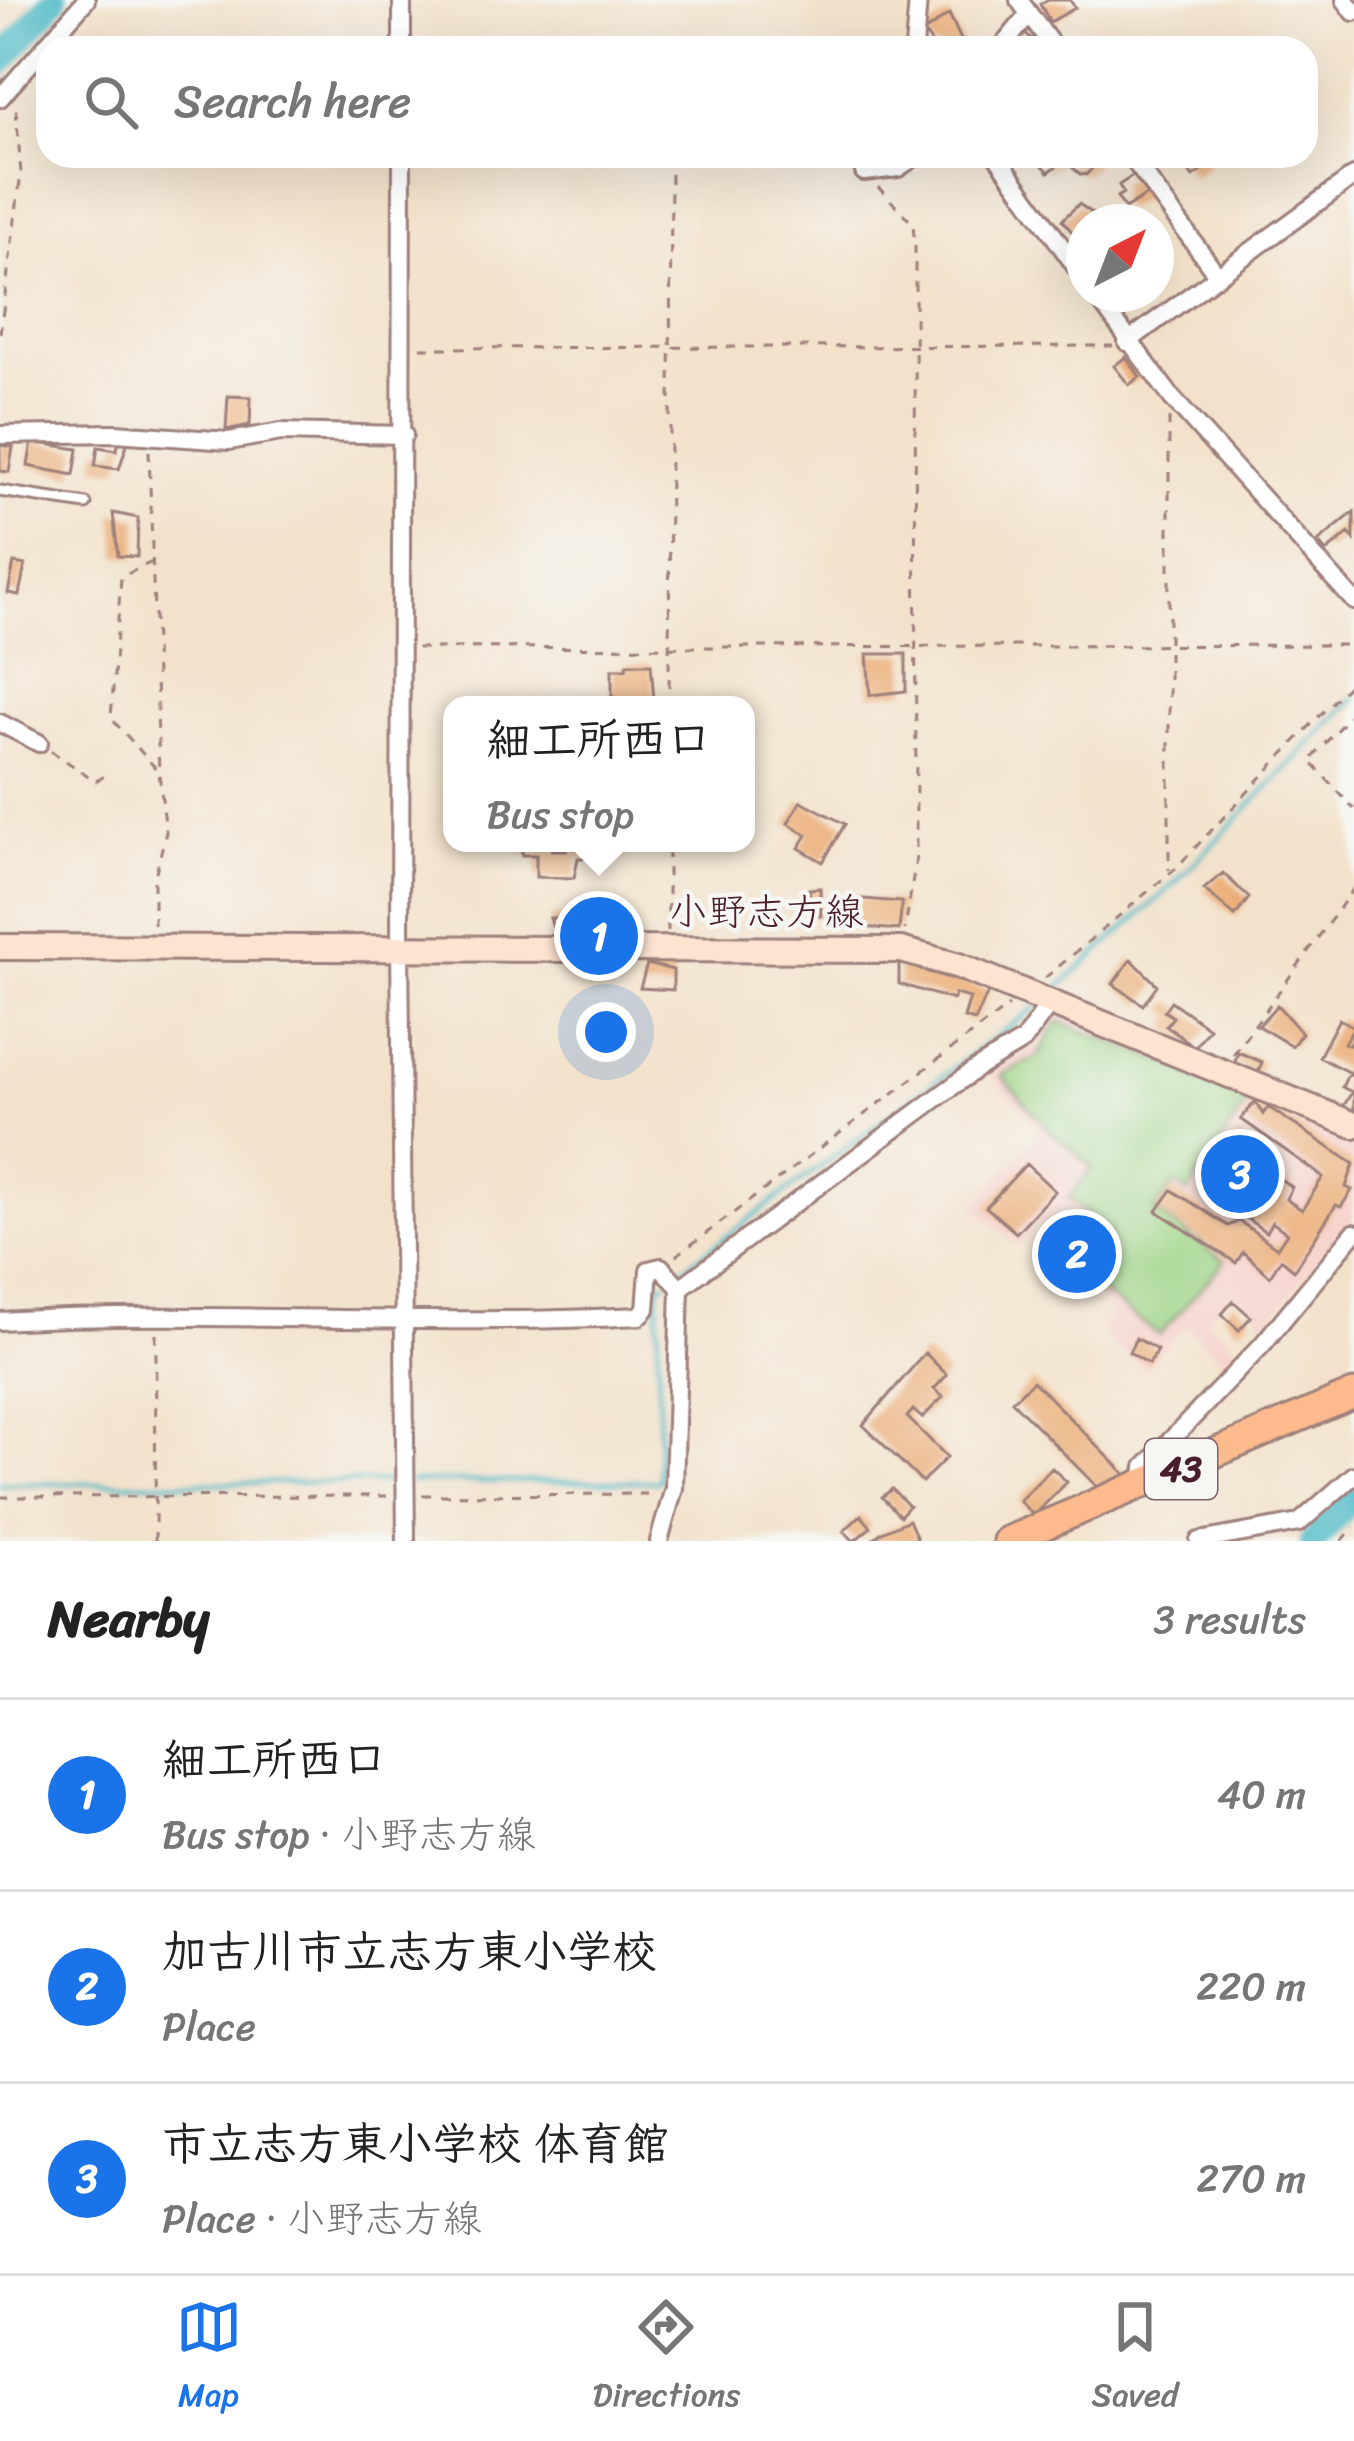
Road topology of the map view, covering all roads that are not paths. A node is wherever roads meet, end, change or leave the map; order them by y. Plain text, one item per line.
1 (86, 0) edge
2 (402, 0) edge
3 (918, 0) edge
4 (1345, 0) edge
5 (1026, 5) edge
6 (1354, 12) edge
7 (55, 36) edge
8 (402, 36) edge
9 (915, 36) edge
10 (1007, 36) edge
11 (1046, 36) edge
12 (36, 57) edge
13 (3, 95) edge
14 (402, 168) edge
15 (898, 168) edge
16 (1006, 168) edge
17 (1139, 168) edge
18 (864, 172) road end
19 (1354, 176) edge
20 (1066, 252) edge
21 (1217, 276) junction
22 (1107, 312) edge
23 (1127, 342) junction
24 (0, 435) edge
25 (404, 436) junction
26 (0, 491) edge
27 (86, 504) dead end
28 (1354, 601) edge
29 (0, 723) edge
30 (40, 743) road end
31 (400, 945) junction
32 (0, 947) edge
33 (1041, 998) junction
34 (1354, 1125) edge
35 (1354, 1233) edge
36 (680, 1288) junction
37 (403, 1318) junction
38 (0, 1321) edge
39 (1354, 1394) edge
40 (1354, 1475) edge
41 (1143, 1486) junction
42 (406, 1541) edge
43 (659, 1541) edge
44 (1007, 1541) edge
45 (1199, 1541) edge

1 - 7 street
2 - 8 street
3 - 9 street
4 - 6 street
5 - 10 street
5 - 11 street
12 - 13 street
14 - 25 street
15 - 18 street
16 - 20 street
17 - 21 street
19 - 21 street
21 - 23 street
22 - 23 street
23 - 28 street
24 - 25 street
25 - 31 street
26 - 27 lane
29 - 30 street
31 - 32 main road, 小野志方線
31 - 33 main road, 小野志方線
31 - 37 street
33 - 34 main road, 小野志方線
33 - 36 street
35 - 41 street
36 - 37 street
36 - 43 street
37 - 38 street
37 - 42 street
39 - 41 main road, 43
40 - 45 street
41 - 44 main road, 43

